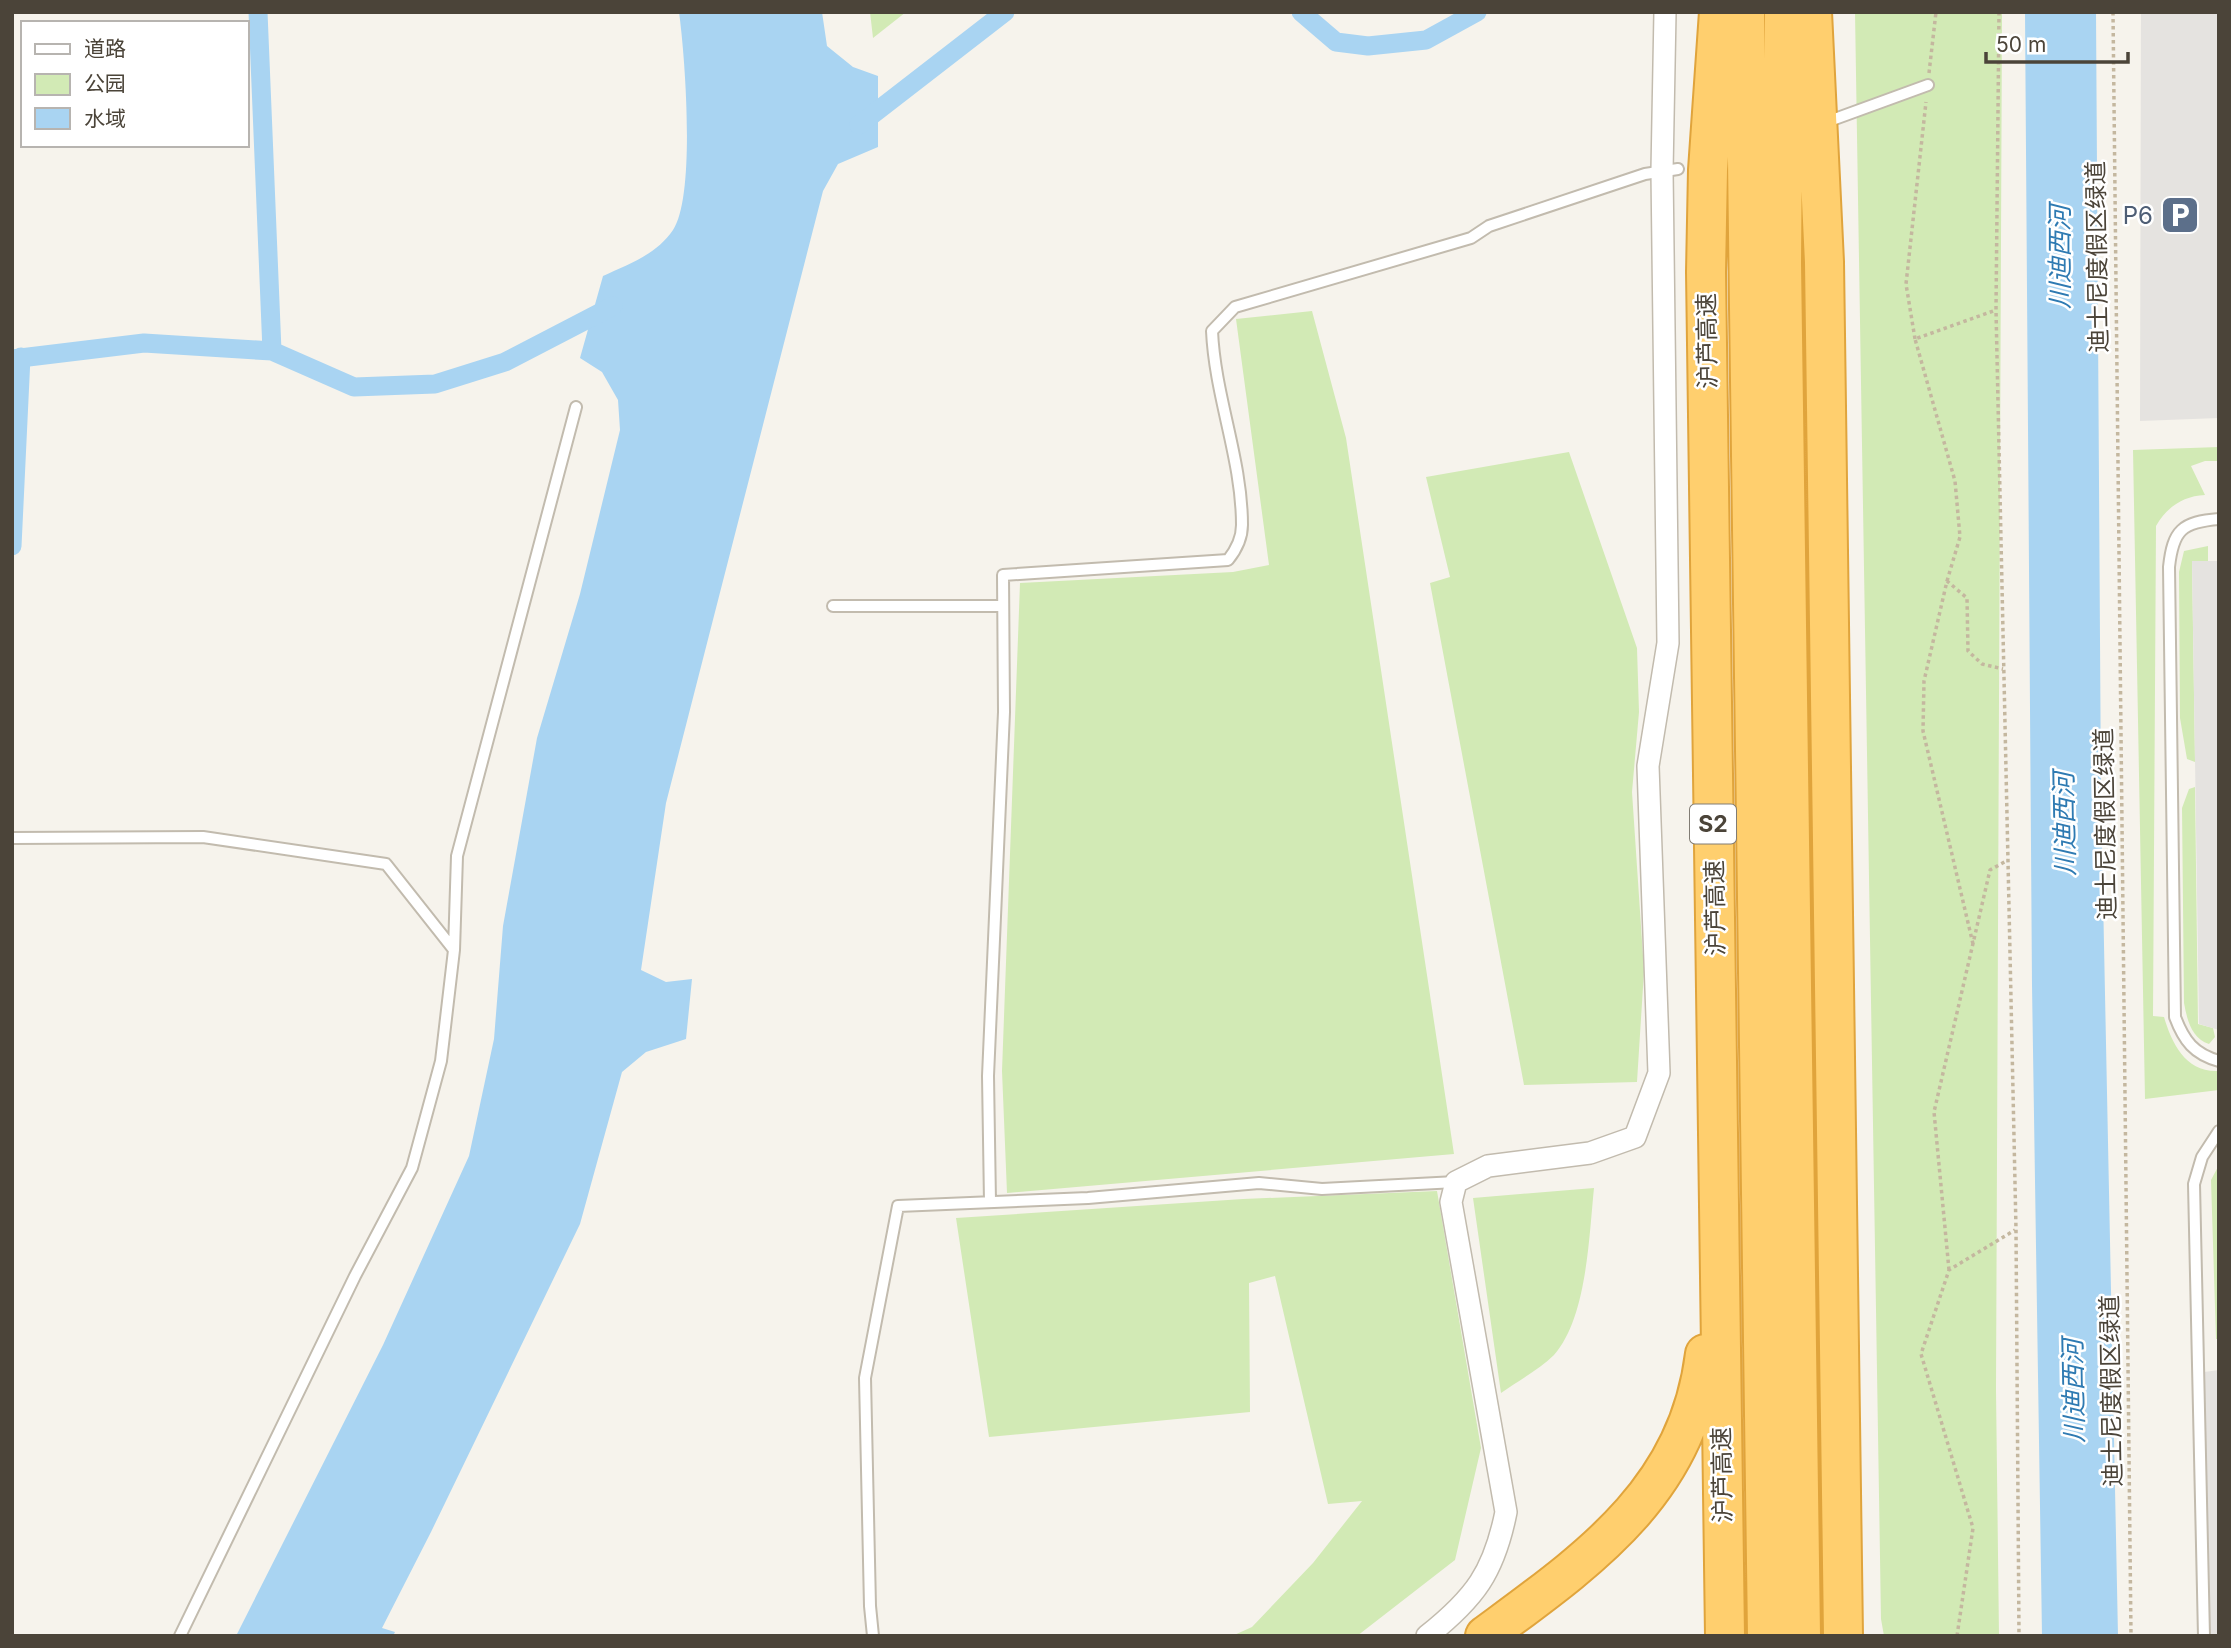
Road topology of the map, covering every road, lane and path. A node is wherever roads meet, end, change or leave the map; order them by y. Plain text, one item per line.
1 (1665, 12) edge
2 (1719, 12) edge
3 (1745, 12) edge
4 (1784, 12) edge
5 (1812, 12) edge
6 (1936, 12) edge
7 (1999, 12) edge
8 (2113, 12) edge
9 (1928, 85) junction
10 (1832, 120) dead end
11 (1670, 170) junction
12 (1996, 310) junction
13 (1915, 339) junction
14 (576, 407) dead end
15 (2219, 519) edge
16 (1947, 581) junction
17 (833, 606) dead end
18 (1003, 606) junction
19 (2003, 669) junction
20 (12, 838) edge
21 (2008, 860) junction
22 (1715, 929) junction
23 (1973, 944) junction
24 (454, 950) junction
25 (2219, 1061) edge
26 (2219, 1131) edge
27 (1836, 1158) junction
28 (1456, 1182) junction
29 (990, 1202) junction
30 (2016, 1230) junction
31 (1949, 1270) junction
32 (180, 1636) edge
33 (873, 1636) edge
34 (1427, 1636) edge
35 (1485, 1636) edge
36 (1725, 1636) edge
37 (1767, 1636) edge
38 (1801, 1636) edge
39 (1843, 1636) edge
40 (1863, 1636) edge
41 (1957, 1636) edge
42 (2019, 1636) edge
43 (2132, 1636) edge
44 (2204, 1636) edge

1 - 11 street
2 - 22 highway, 沪芦高速 / S2
3 - 37 highway, 沪芦高速 / S2
4 - 38 highway
5 - 27 highway
6 - 9 path
7 - 12 path
8 - 43 path, 迪士尼度假区绿道
9 - 10 lane
9 - 13 path
11 - 18 lane
11 - 28 street
12 - 13 path
12 - 19 path
13 - 16 path
14 - 24 lane
15 - 25 lane
16 - 19 path
16 - 23 path
17 - 18 lane
18 - 29 lane
19 - 21 path
20 - 24 lane
21 - 23 path
21 - 30 path
22 - 35 highway
22 - 36 highway, 沪芦高速 / S2
23 - 31 path
24 - 32 lane
26 - 44 lane
27 - 39 highway
27 - 40 highway
28 - 29 lane
28 - 34 street
29 - 33 lane
30 - 31 path
30 - 42 path
31 - 41 path

